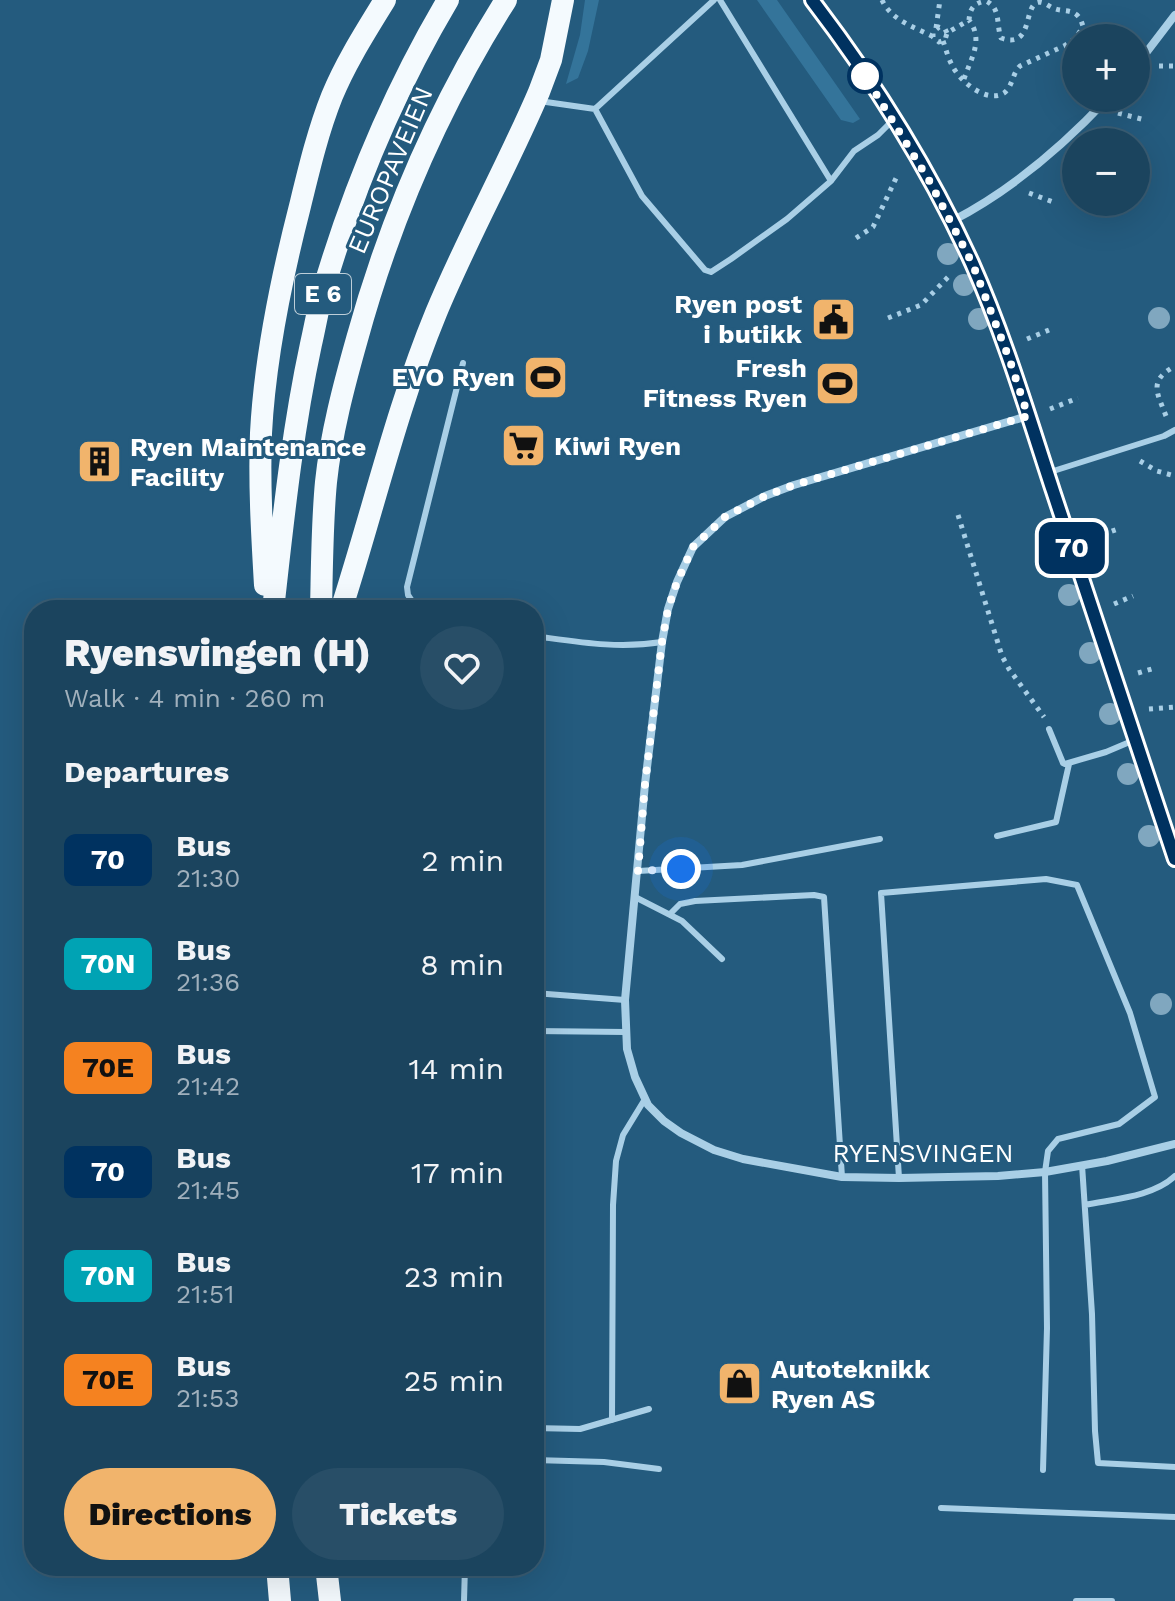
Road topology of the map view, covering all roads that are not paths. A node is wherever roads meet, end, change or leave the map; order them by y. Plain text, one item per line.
1 (385, 0) edge
2 (448, 0) edge
3 (506, 0) edge
4 (563, 0) edge
5 (717, 0) edge
6 (812, 0) edge
7 (1175, 15) edge
8 (1150, 48) edge
9 (535, 100) junction
10 (595, 109) junction
11 (1094, 112) edge
12 (893, 120) junction
13 (831, 181) junction
14 (952, 221) junction
15 (463, 363) dead end
16 (1028, 416) junction
17 (1175, 430) edge
18 (1047, 473) junction
19 (269, 600) edge
20 (271, 600) edge
21 (321, 600) edge
22 (344, 600) edge
23 (411, 600) edge
24 (544, 637) edge
25 (662, 642) junction
26 (1049, 729) road end
27 (1135, 739) junction
28 (1069, 764) junction
29 (997, 836) dead end
30 (880, 839) dead end
31 (1175, 860) edge
32 (638, 871) junction
33 (635, 897) junction
34 (670, 914) junction
35 (722, 959) dead end
36 (544, 994) edge
37 (625, 1000) junction
38 (544, 1031) edge
39 (625, 1032) junction
40 (645, 1099) junction
41 (1175, 1144) edge
42 (1082, 1165) junction
43 (1045, 1172) junction
44 (1175, 1176) edge
45 (842, 1177) junction
46 (899, 1178) junction
47 (1085, 1205) junction
48 (649, 1409) dead end
49 (612, 1420) junction
50 (544, 1428) edge
51 (544, 1460) edge
52 (1175, 1467) edge
53 (659, 1469) dead end
54 (1043, 1470) dead end
55 (941, 1508) dead end
56 (1175, 1517) edge
57 (278, 1576) edge
58 (327, 1576) edge
59 (465, 1576) edge
60 (280, 1601) edge
61 (330, 1601) edge
62 (464, 1601) edge
63 (1076, 1601) edge
64 (1112, 1601) edge

1 - 19 highway, E 6
2 - 20 highway, EUROPAVEIEN / E 6
3 - 21 highway, EUROPAVEIEN / E 6
4 - 9 highway
5 - 10 lane
5 - 13 lane
6 - 12 main road
7 - 8 street
9 - 10 lane
9 - 22 highway
10 - 13 lane
11 - 14 street
12 - 13 lane
12 - 14 main road
14 - 16 main road
15 - 23 lane
16 - 18 main road
16 - 25 street, RYENSVINGEN
17 - 18 lane
18 - 27 main road
24 - 25 lane
25 - 32 street, RYENSVINGEN
26 - 28 lane
27 - 28 lane
27 - 31 main road
28 - 29 lane
30 - 32 lane
32 - 33 street, RYENSVINGEN
33 - 34 lane
33 - 37 street, RYENSVINGEN
34 - 35 lane
34 - 45 lane
36 - 37 lane
37 - 39 street, RYENSVINGEN
38 - 39 lane
39 - 40 street, RYENSVINGEN
40 - 45 street, RYENSVINGEN
40 - 49 lane
41 - 42 street, RYENSVINGEN
42 - 43 street, RYENSVINGEN
42 - 47 lane
43 - 46 street, RYENSVINGEN
43 - 46 lane, RYENSVINGEN
43 - 54 lane
44 - 47 lane
45 - 46 street, RYENSVINGEN
47 - 52 lane
48 - 49 lane
49 - 50 lane
51 - 53 lane
55 - 56 lane
57 - 60 highway
58 - 61 highway
59 - 62 lane
63 - 64 lane

